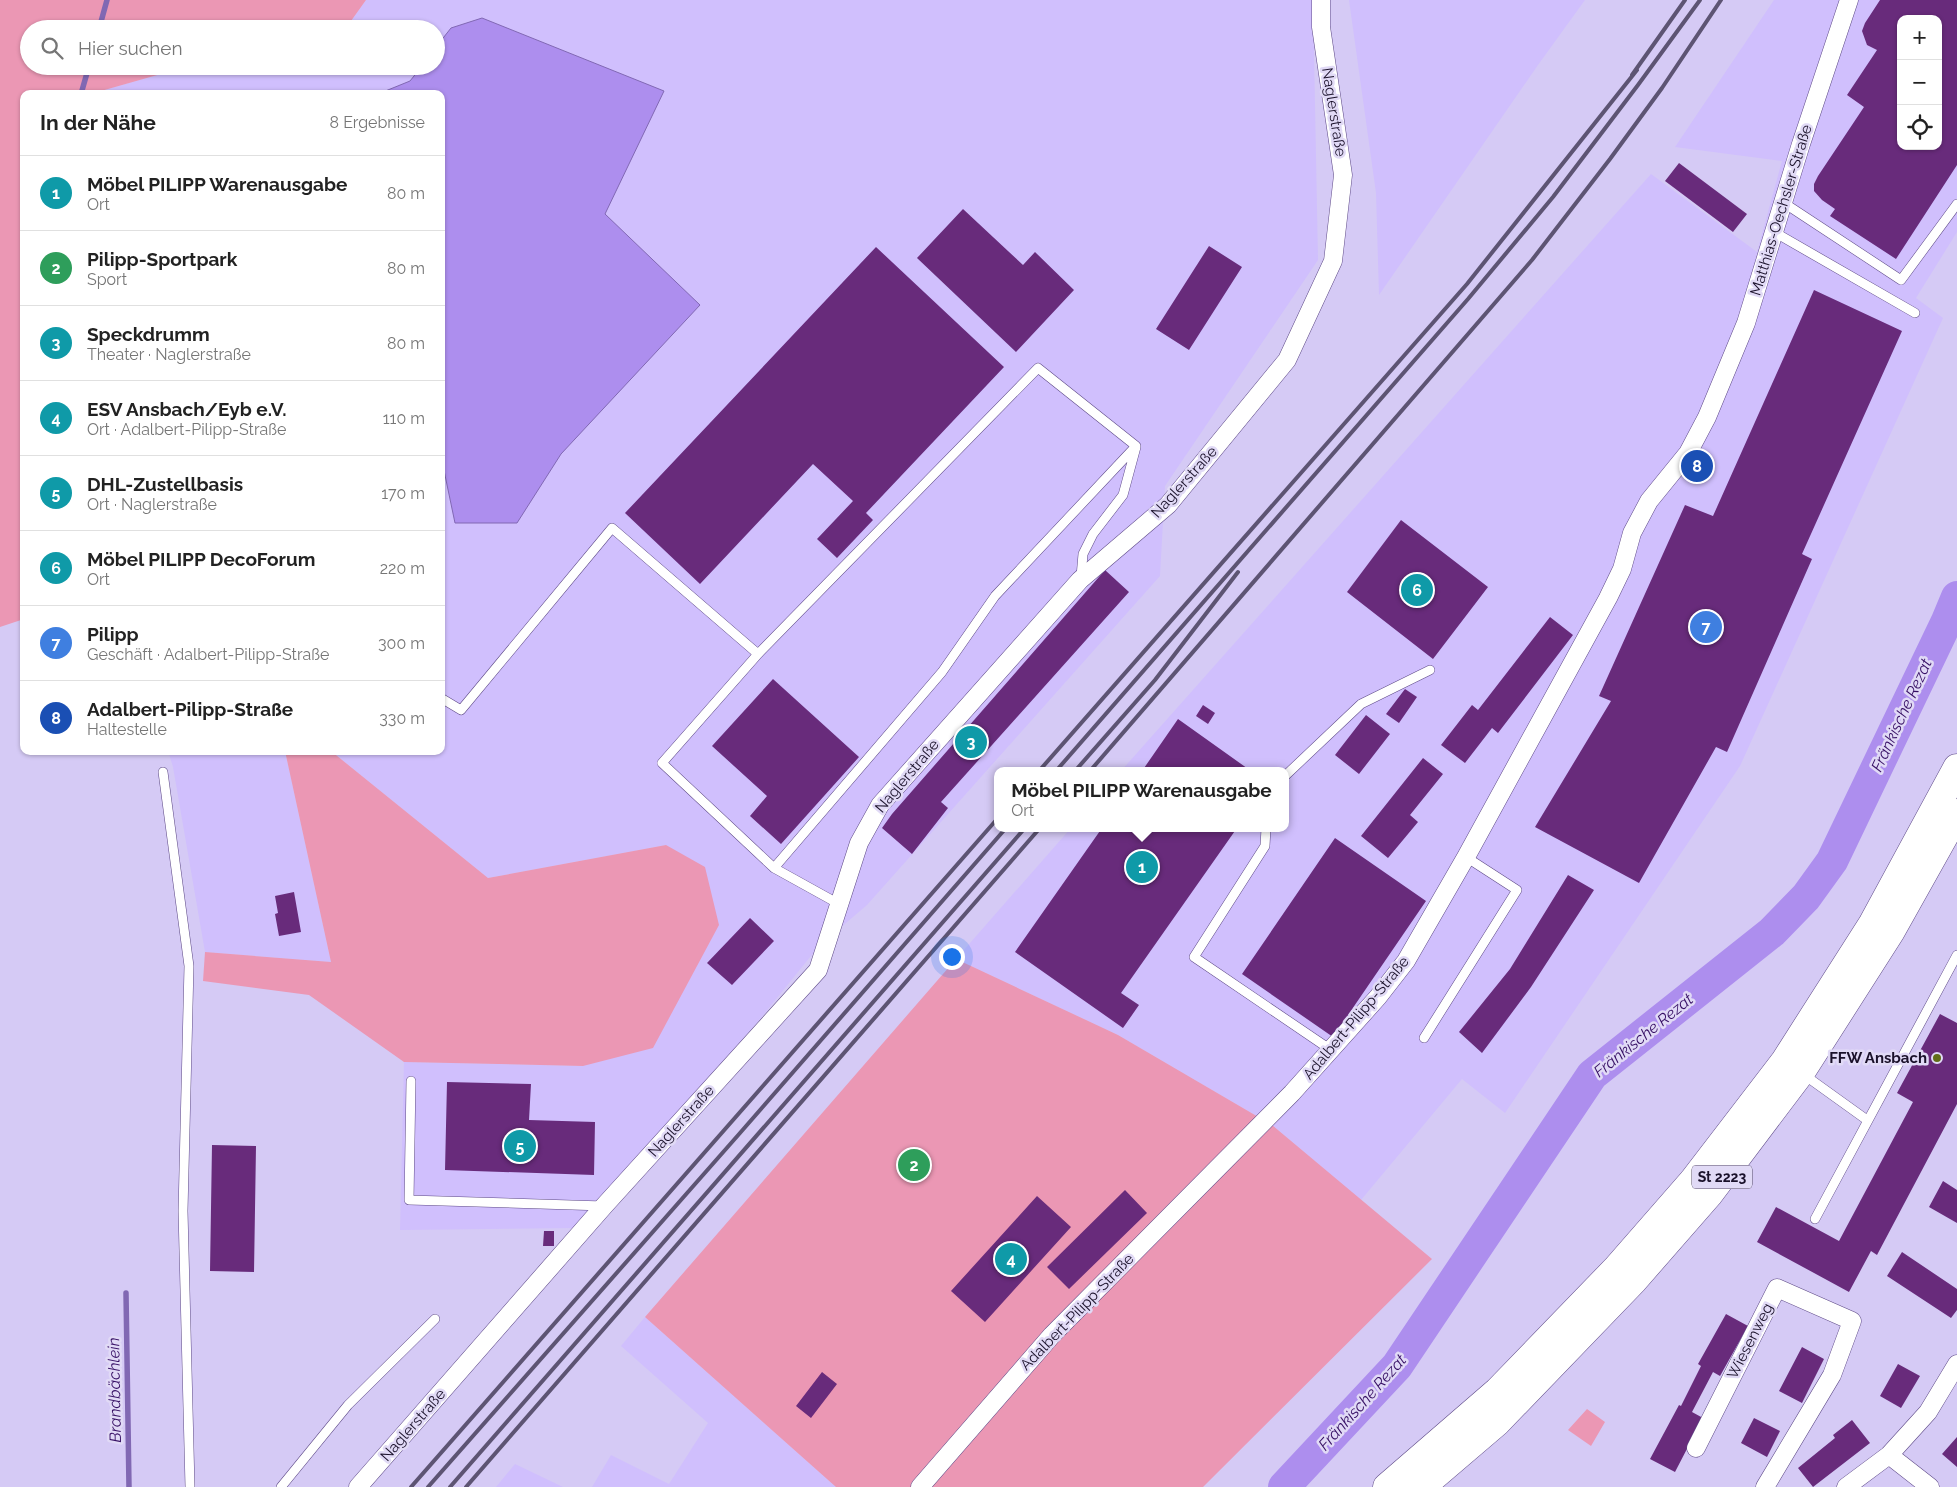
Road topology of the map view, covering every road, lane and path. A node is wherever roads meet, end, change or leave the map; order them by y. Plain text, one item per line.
1 (1321, 0) edge
2 (1849, 0) edge
3 (1784, 203) junction
4 (1957, 204) edge
5 (1774, 232) junction
6 (1915, 313) dead end
7 (1707, 417) joint
8 (1136, 446) junction
9 (1080, 580) junction
10 (758, 654) junction
11 (1430, 670) dead end
12 (445, 700) edge
13 (1957, 768) edge
14 (163, 772) dead end
15 (1289, 772) edge
16 (1957, 813) edge
17 (1266, 832) edge
18 (1466, 857) junction
19 (774, 868) junction
20 (839, 904) junction
21 (1957, 955) edge
22 (1424, 1038) dead end
23 (1331, 1050) junction
24 (1793, 1066) junction
25 (411, 1081) dead end
26 (1867, 1120) junction
27 (604, 1206) junction
28 (1815, 1219) dead end
29 (435, 1319) dead end
30 (1957, 1364) edge
31 (1696, 1448) dead end
32 (1889, 1455) junction
33 (190, 1487) edge
34 (282, 1487) edge
35 (358, 1487) edge
36 (920, 1487) edge
37 (1387, 1487) edge
38 (1421, 1487) edge
39 (1765, 1487) edge
40 (1846, 1487) edge
41 (1930, 1487) edge

1 - 9 street, Naglerstraße
2 - 3 street, Matthias-Oechsler-Straße
3 - 4 lane
3 - 5 street, Matthias-Oechsler-Straße
5 - 6 lane
5 - 7 street, Matthias-Oechsler-Straße
7 - 18 street, Adalbert-Pilipp-Straße
8 - 9 lane
8 - 10 lane
8 - 19 lane
9 - 20 street, Naglerstraße
10 - 12 lane
10 - 19 lane
11 - 15 lane
13 - 24 main road, St 2223
14 - 33 lane
16 - 24 main road, St 2223
17 - 23 lane
18 - 22 lane
18 - 23 street, Adalbert-Pilipp-Straße
19 - 20 lane
20 - 27 street, Naglerstraße
21 - 26 lane
23 - 36 street, Adalbert-Pilipp-Straße
24 - 26 lane
24 - 37 main road, St 2223
24 - 38 main road, St 2223
25 - 27 lane
26 - 28 lane
27 - 35 street, Naglerstraße
29 - 34 lane
30 - 32 street
31 - 39 street, Wiesenweg
32 - 40 street
32 - 41 street

